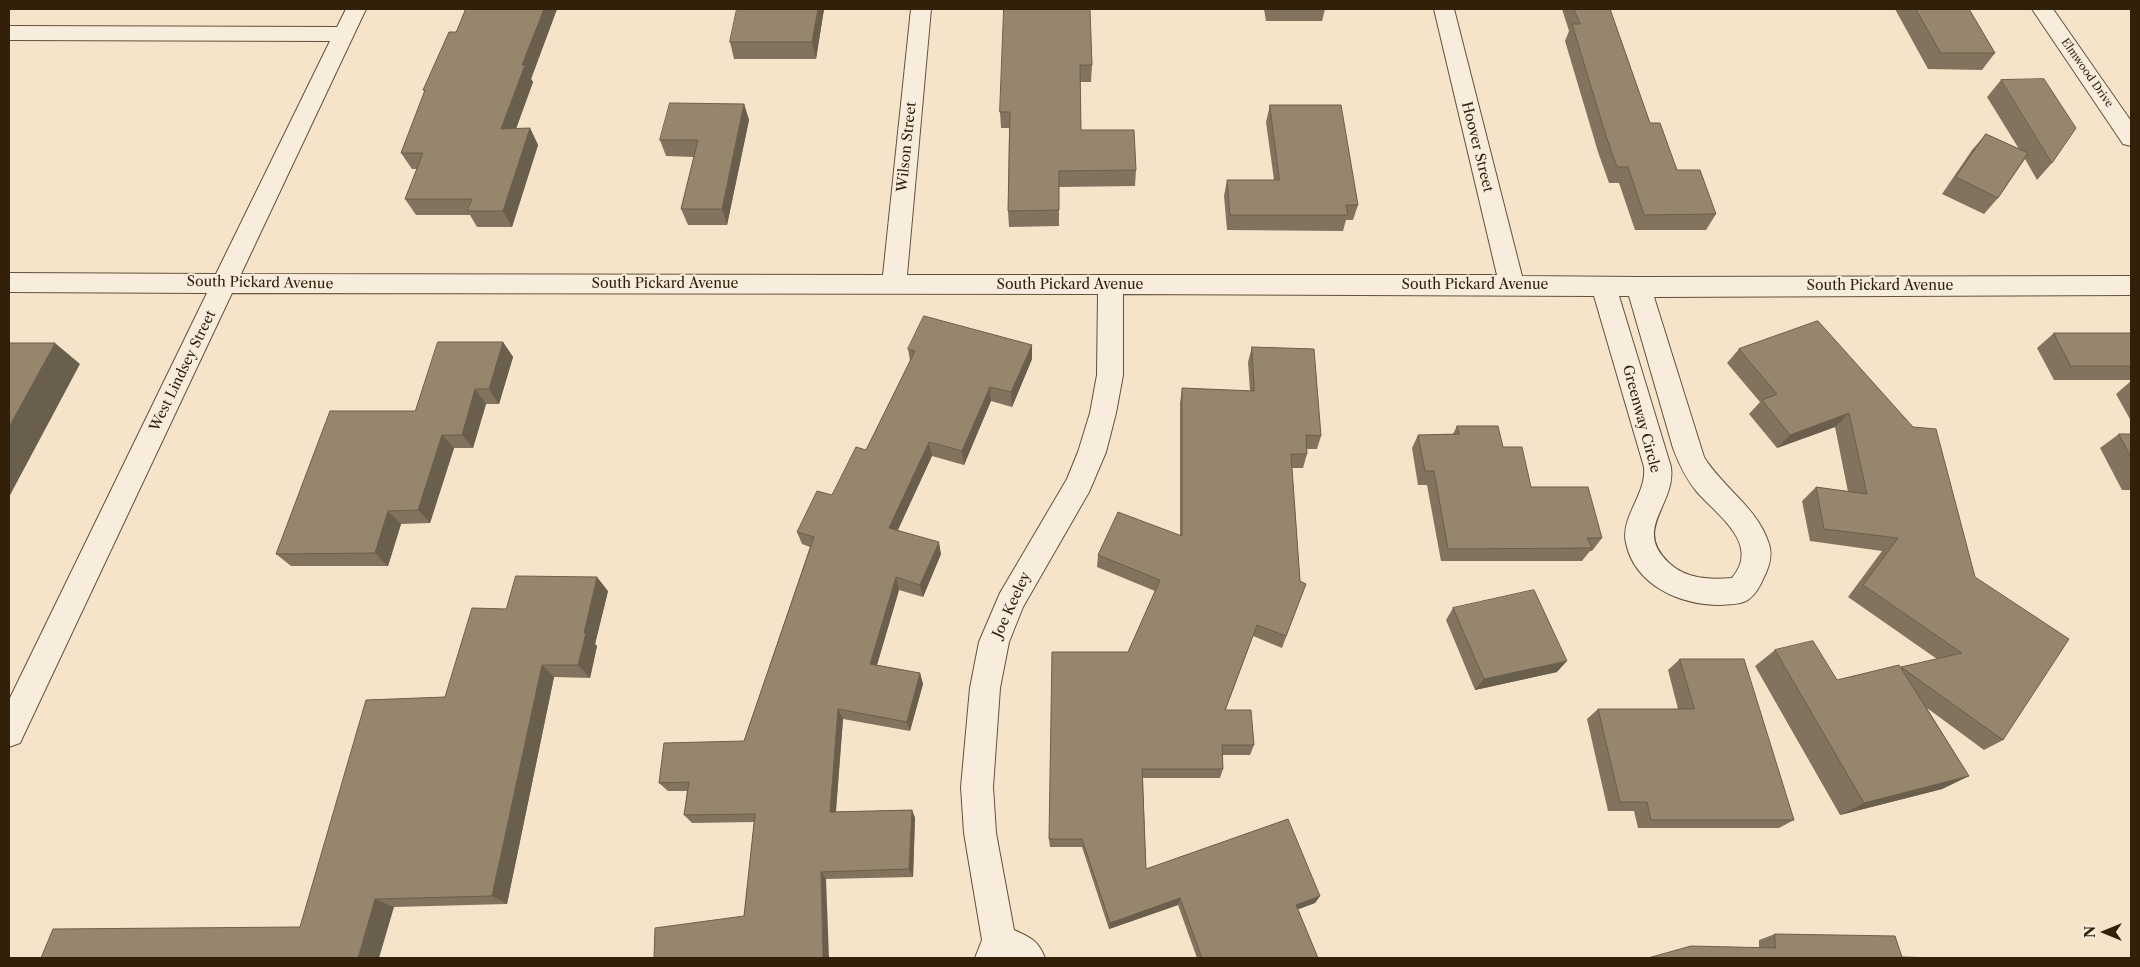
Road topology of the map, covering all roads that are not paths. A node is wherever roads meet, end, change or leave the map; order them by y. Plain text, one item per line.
1 (356, 9) edge
2 (921, 9) edge
3 (1444, 9) edge
4 (2042, 9) edge
5 (9, 33) edge
6 (343, 34) junction
7 (2131, 138) edge
8 (9, 282) edge
9 (225, 283) junction
10 (894, 284) junction
11 (1512, 285) junction
12 (1111, 286) junction
13 (1603, 286) junction
14 (2131, 286) edge
15 (1639, 287) junction
16 (9, 732) edge
17 (996, 949) edge
18 (1028, 958) edge

1 - 6 street, West Lindsey Street
2 - 10 street, Wilson Street
3 - 11 street, Hoover Street
4 - 7 street, Elmwood Drive
5 - 6 street
6 - 9 street, West Lindsey Street
8 - 9 street, South Pickard Avenue
9 - 10 street, South Pickard Avenue
9 - 16 street, West Lindsey Street
10 - 12 street, South Pickard Avenue
11 - 12 street, South Pickard Avenue
11 - 13 street, South Pickard Avenue
12 - 17 street, Joe Keeley
13 - 15 street, South Pickard Avenue
13 - 15 street, Greenway Circle
14 - 15 street, South Pickard Avenue
17 - 18 street, Joe Keeley

